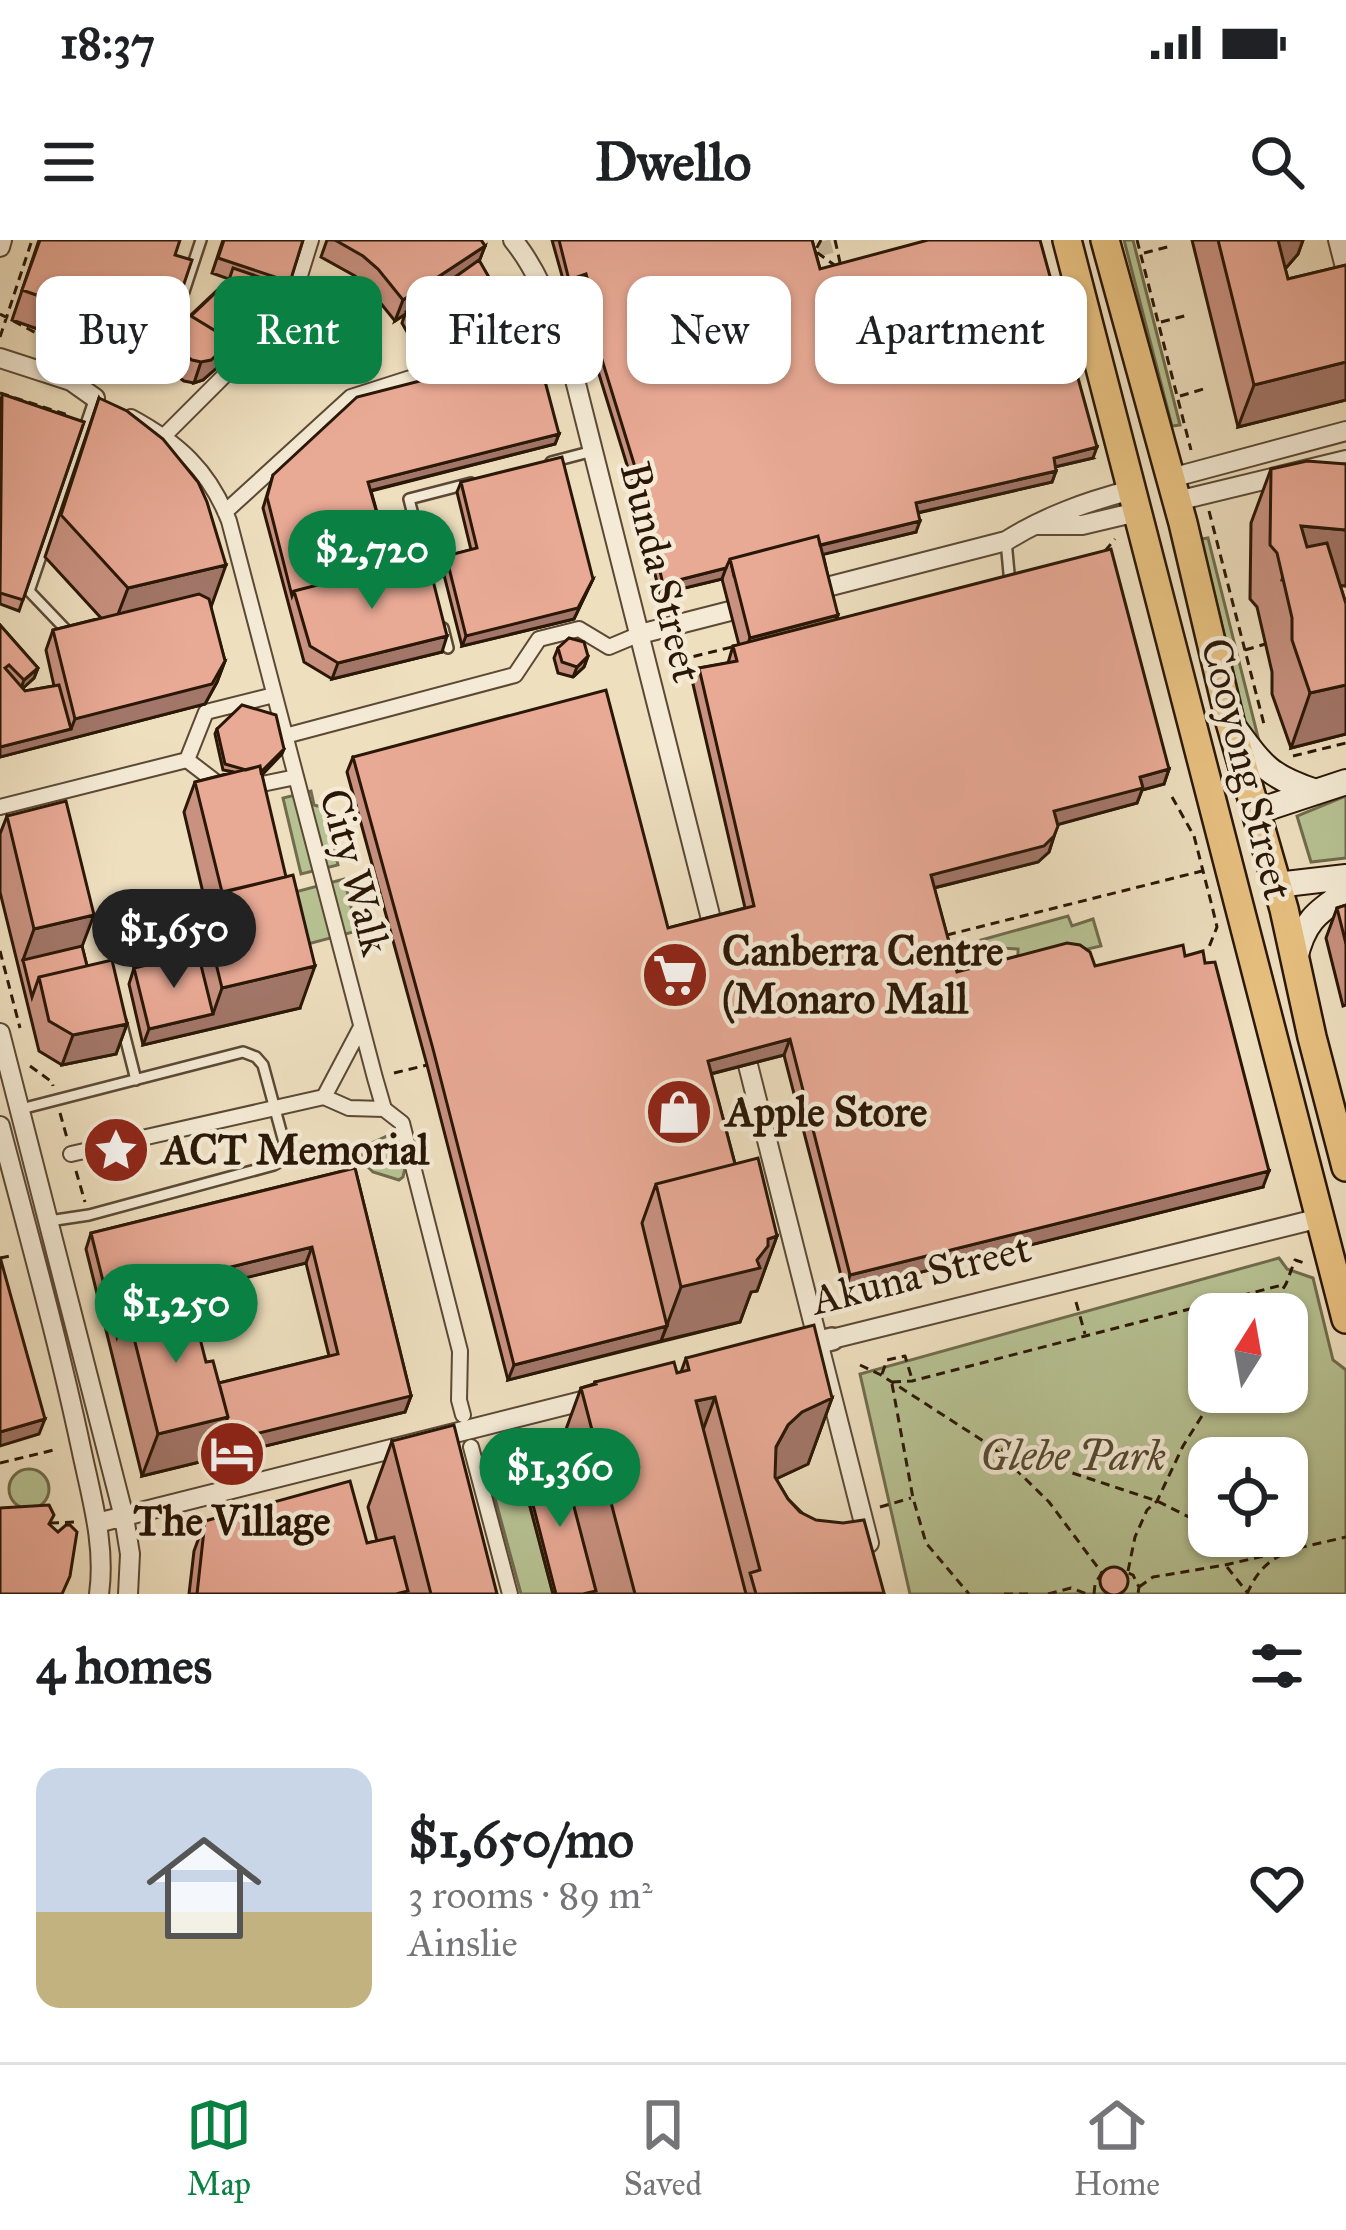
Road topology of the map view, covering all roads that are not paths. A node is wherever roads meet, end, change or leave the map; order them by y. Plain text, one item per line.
1 (201, 240) edge
2 (311, 240) edge
3 (514, 240) edge
4 (1066, 240) edge
5 (1106, 240) edge
6 (1338, 240) edge
7 (1346, 272) edge
8 (189, 276) edge
9 (535, 276) edge
10 (0, 358) edge
11 (406, 379) edge
12 (576, 384) edge
13 (95, 398) junction
14 (1346, 431) edge
15 (163, 437) junction
16 (592, 451) junction
17 (1346, 460) edge
18 (544, 464) edge
19 (476, 482) edge
20 (1188, 486) junction
21 (1134, 501) junction
22 (225, 512) junction
23 (1006, 541) junction
24 (432, 586) edge
25 (1010, 588) edge
26 (819, 589) edge
27 (730, 611) dead end
28 (442, 624) edge
29 (640, 634) junction
30 (71, 635) edge
31 (448, 648) edge
32 (274, 695) junction
33 (1230, 722) junction
34 (285, 736) junction
35 (187, 760) junction
36 (296, 777) junction
37 (1346, 782) edge
38 (1316, 792) junction
39 (0, 807) edge
40 (1255, 812) junction
41 (1219, 827) junction
42 (1346, 877) edge
43 (1277, 885) junction
44 (1346, 893) edge
45 (1237, 896) junction
46 (714, 931) edge
47 (1295, 958) junction
48 (116, 1001) edge
49 (362, 1027) junction
50 (10, 1031) edge
51 (748, 1065) edge
52 (136, 1080) junction
53 (324, 1097) junction
54 (274, 1107) junction
55 (21, 1108) junction
56 (384, 1109) junction
57 (0, 1126) edge
58 (6, 1149) junction
59 (71, 1154) dead end
60 (1346, 1167) edge
61 (19, 1200) junction
62 (1333, 1214) edge
63 (47, 1222) junction
64 (1346, 1319) edge
65 (819, 1342) junction
66 (784, 1351) edge
67 (616, 1392) edge
68 (463, 1414) dead end
69 (471, 1447) dead end
70 (124, 1517) junction
71 (87, 1522) junction
72 (872, 1553) edge
73 (99, 1594) edge
74 (128, 1594) edge
75 (510, 1594) edge

1 - 8 lane
2 - 15 street
3 - 9 street, Bunda Street
4 - 21 main road, Cooyong Street
5 - 20 main road, Cooyong Street
6 - 7 street
10 - 13 street
11 - 22 street
12 - 16 street, Bunda Street
13 - 15 street, City Walk
13 - 30 lane
14 - 20 street
15 - 22 street, City Walk
16 - 18 lane
16 - 29 street, Bunda Street
17 - 20 street
19 - 24 lane
20 - 21 main road
20 - 33 main road, Cooyong Street
21 - 23 street
21 - 41 main road, Cooyong Street
22 - 32 street, City Walk
23 - 25 lane
23 - 26 street
27 - 29 street
28 - 31 lane
29 - 34 street
29 - 46 street, Bunda Street
32 - 34 street, City Walk
32 - 35 street
33 - 38 main road
33 - 40 main road, Cooyong Street
34 - 36 street, City Walk
35 - 36 street
35 - 39 street
36 - 49 street, City Walk
37 - 38 main road
38 - 40 main road
40 - 41 main road
40 - 43 main road, Cooyong Street
41 - 45 main road, Cooyong Street
42 - 43 main road
43 - 45 main road
43 - 47 main road, Cooyong Street
44 - 47 main road
45 - 62 main road, Cooyong Street
47 - 60 main road, Cooyong Street
48 - 52 lane
49 - 53 street
49 - 56 street, City Walk
50 - 55 street
51 - 65 street
52 - 54 lane
52 - 55 lane
53 - 54 street
53 - 56 street
54 - 59 street
54 - 63 lane
55 - 58 street
55 - 63 street
56 - 68 street, City Walk
57 - 58 street
58 - 61 street
61 - 63 street
61 - 71 street
62 - 64 main road, Cooyong Street
62 - 65 street, Akuna Street
63 - 70 street
65 - 66 street, Akuna Street
65 - 72 street
67 - 70 street
69 - 75 street
70 - 71 street
70 - 74 street
71 - 73 street

